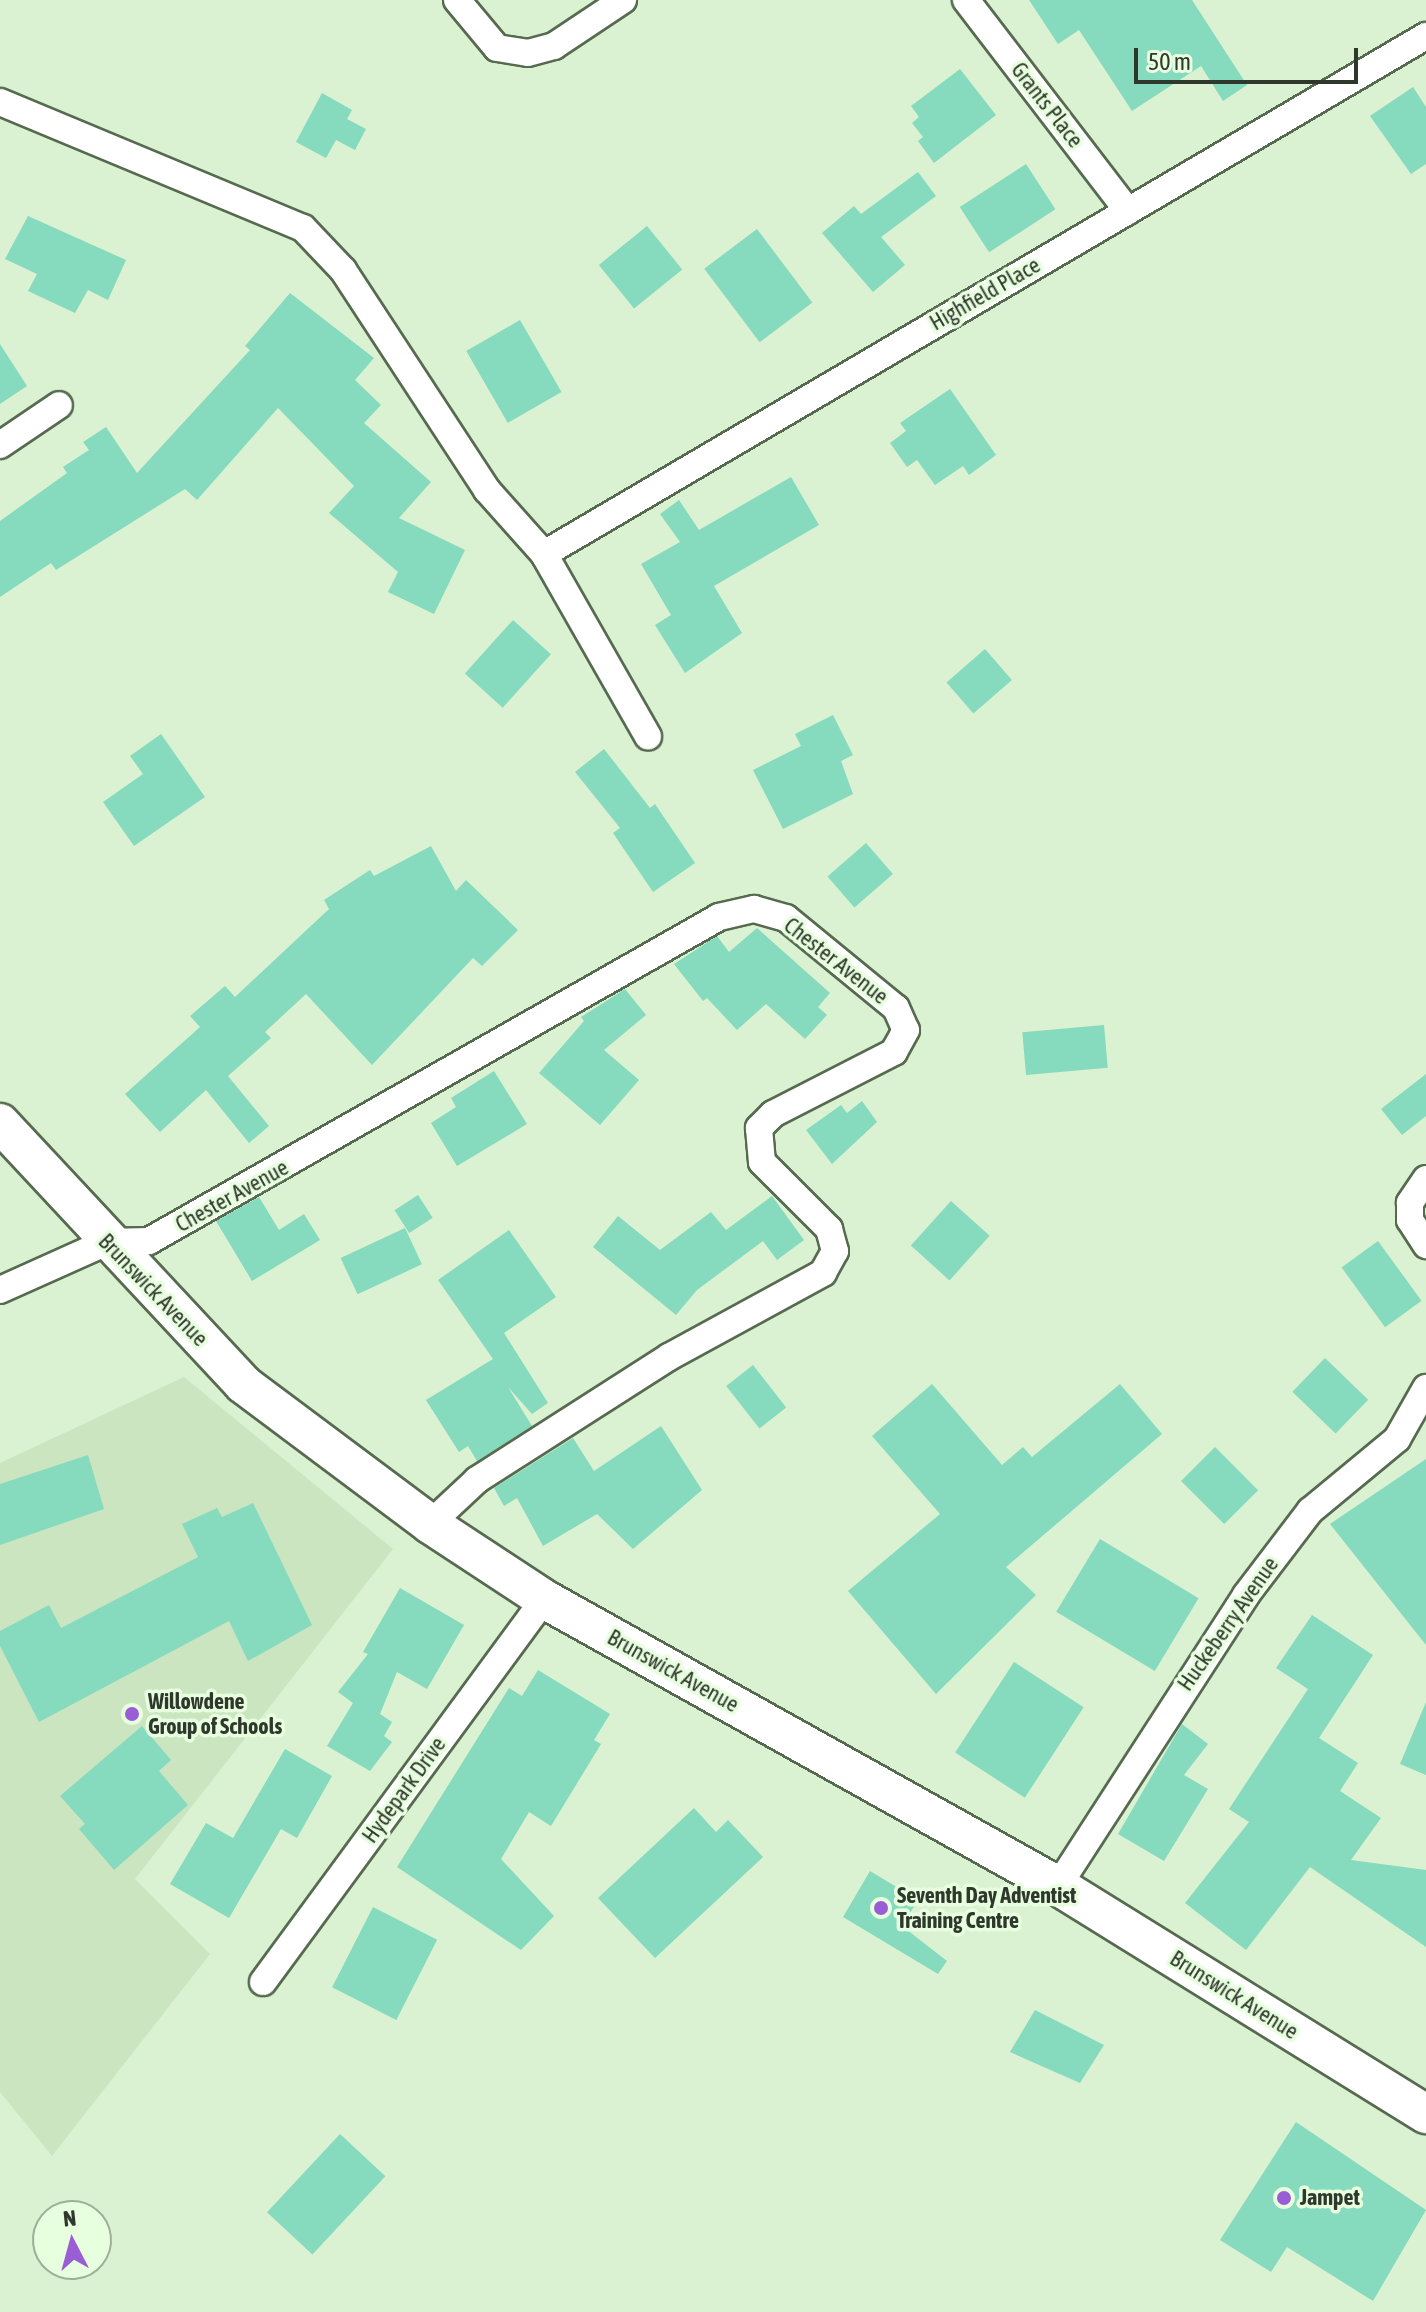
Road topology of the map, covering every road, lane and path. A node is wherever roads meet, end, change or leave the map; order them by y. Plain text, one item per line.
1 (457, 0) edge
2 (623, 0) edge
3 (966, 0) edge
4 (1426, 36) edge
5 (0, 102) edge
6 (1128, 211) junction
7 (59, 405) dead end
8 (0, 445) edge
9 (544, 554) junction
10 (648, 736) dead end
11 (0, 1123) edge
12 (1426, 1179) edge
13 (107, 1242) junction
14 (1426, 1245) edge
15 (0, 1290) edge
16 (1426, 1388) edge
17 (430, 1524) junction
18 (544, 1599) junction
19 (1058, 1886) junction
20 (263, 1982) dead end
21 (1426, 2114) edge

1 - 2 street
3 - 6 street, Grants Place
4 - 6 street, Highfield Place
5 - 9 street
6 - 9 street, Highfield Place
7 - 8 street
9 - 10 street
11 - 13 main road, Brunswick Avenue
12 - 14 street
13 - 15 street
13 - 17 main road, Brunswick Avenue
13 - 17 street, Chester Avenue
16 - 19 street, Huckeberry Avenue
17 - 18 main road, Brunswick Avenue
18 - 19 main road, Brunswick Avenue
18 - 20 street, Hydepark Drive
19 - 21 main road, Brunswick Avenue

